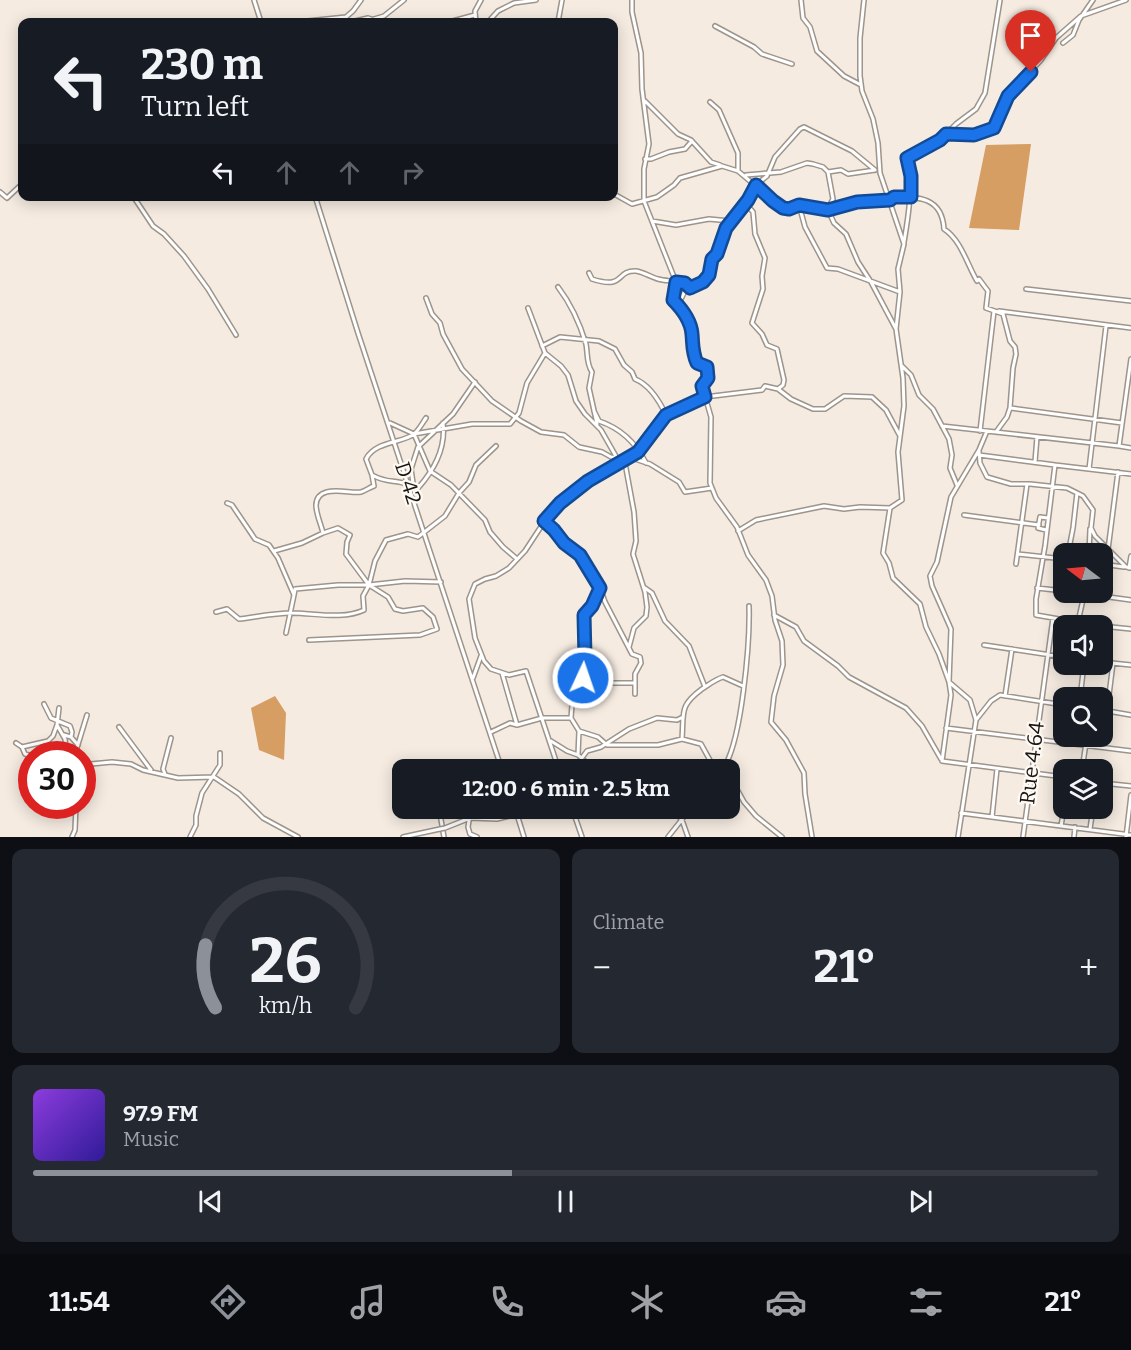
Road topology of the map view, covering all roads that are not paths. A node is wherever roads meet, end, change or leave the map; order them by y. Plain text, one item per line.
1 (254, 0) edge
2 (361, 0) edge
3 (404, 0) edge
4 (482, 0) edge
5 (536, 0) edge
6 (562, 0) edge
7 (632, 0) edge
8 (801, 0) edge
9 (864, 0) edge
10 (1000, 0) edge
11 (1093, 0) edge
12 (1126, 0) edge
13 (475, 15) junction
14 (1081, 16) junction
15 (346, 17) joint
16 (260, 18) edge
17 (336, 18) edge
18 (378, 18) edge
19 (464, 18) edge
20 (475, 18) edge
21 (492, 18) edge
22 (559, 18) edge
23 (715, 26) dead end
24 (1063, 43) dead end
25 (792, 64) dead end
26 (861, 85) junction
27 (644, 100) junction
28 (710, 102) dead end
29 (946, 134) junction
30 (692, 141) junction
31 (645, 159) junction
32 (722, 166) junction
33 (878, 169) junction
34 (738, 171) junction
35 (828, 172) junction
36 (767, 173) junction
37 (745, 176) junction
38 (756, 185) junction
39 (18, 188) edge
40 (0, 192) edge
41 (618, 196) edge
42 (911, 197) junction
43 (748, 200) junction
44 (890, 200) junction
45 (136, 201) edge
46 (317, 201) edge
47 (644, 201) junction
48 (799, 205) junction
49 (828, 210) junction
50 (651, 221) junction
51 (730, 221) junction
52 (904, 244) junction
53 (590, 273) dead end
54 (676, 282) junction
55 (871, 282) junction
56 (558, 287) dead end
57 (690, 288) junction
58 (1026, 289) dead end
59 (900, 292) junction
60 (426, 298) dead end
61 (681, 301) dead end
62 (1131, 301) edge
63 (528, 308) dead end
64 (983, 310) dead end
65 (995, 311) junction
66 (1106, 326) junction
67 (1131, 328) edge
68 (896, 329) junction
69 (236, 334) dead end
70 (584, 339) junction
71 (542, 346) junction
72 (545, 353) junction
73 (1131, 359) edge
74 (902, 366) junction
75 (1129, 380) edge
76 (475, 382) junction
77 (778, 388) junction
78 (705, 397) junction
79 (1010, 408) junction
80 (593, 409) junction
81 (666, 415) junction
82 (426, 418) dead end
83 (515, 418) junction
84 (1095, 420) junction
85 (389, 422) junction
86 (443, 423) junction
87 (1122, 423) junction
88 (597, 426) junction
89 (942, 426) junction
90 (444, 429) junction
91 (980, 430) junction
92 (434, 431) junction
93 (987, 431) junction
94 (996, 432) junction
95 (414, 434) junction
96 (900, 436) junction
97 (1038, 437) junction
98 (395, 440) junction
99 (1092, 443) junction
100 (496, 446) dead end
101 (1119, 446) junction
102 (418, 447) junction
103 (1131, 448) edge
104 (979, 450) junction
105 (638, 452) junction
106 (980, 455) junction
107 (617, 458) junction
108 (628, 459) junction
109 (622, 462) junction
110 (1035, 462) junction
111 (646, 463) junction
112 (1055, 465) junction
113 (1089, 469) junction
114 (430, 471) junction
115 (1118, 472) junction
116 (1131, 474) edge
117 (372, 475) junction
118 (411, 484) junction
119 (1027, 484) junction
120 (1052, 486) junction
121 (957, 487) junction
122 (712, 488) junction
123 (459, 493) junction
124 (1077, 493) junction
125 (227, 502) dead end
126 (890, 508) junction
127 (964, 515) dead end
128 (1048, 518) junction
129 (544, 521) junction
130 (1021, 522) junction
131 (1039, 525) junction
132 (1090, 528) junction
133 (1046, 530) junction
134 (738, 531) junction
135 (322, 533) junction
136 (425, 533) junction
137 (1070, 543) edge
138 (1089, 543) edge
139 (1103, 543) edge
140 (1109, 543) edge
141 (273, 551) junction
142 (1113, 553) edge
143 (1018, 554) junction
144 (1131, 556) edge
145 (1042, 557) junction
146 (517, 558) junction
147 (1053, 558) edge
148 (1016, 564) dead end
149 (1113, 566) edge
150 (1129, 568) edge
151 (441, 582) junction
152 (369, 585) junction
153 (644, 586) junction
154 (600, 588) junction
155 (1037, 588) junction
156 (1053, 590) edge
157 (294, 595) junction
158 (1113, 597) edge
159 (1131, 600) edge
160 (749, 606) dead end
161 (216, 612) dead end
162 (290, 613) junction
163 (774, 615) junction
164 (1053, 618) joint
165 (1113, 628) edge
166 (1131, 629) edge
167 (286, 633) dead end
168 (309, 640) dead end
169 (984, 645) dead end
170 (629, 647) junction
171 (1012, 649) junction
172 (1047, 654) junction
173 (482, 655) junction
174 (1053, 655) edge
175 (1113, 663) edge
176 (1131, 665) edge
177 (502, 673) junction
178 (473, 679) junction
179 (949, 682) junction
180 (582, 683) junction
181 (634, 683) junction
182 (743, 686) junction
183 (705, 687) junction
184 (635, 694) dead end
185 (1005, 696) junction
186 (1040, 702) junction
187 (44, 704) dead end
188 (1053, 704) edge
189 (59, 708) dead end
190 (1113, 712) edge
191 (1131, 715) edge
192 (87, 716) dead end
193 (683, 717) junction
194 (542, 718) junction
195 (571, 718) junction
196 (976, 720) junction
197 (57, 723) junction
198 (517, 725) junction
199 (119, 727) dead end
200 (946, 728) junction
201 (579, 731) junction
202 (973, 731) junction
203 (490, 732) junction
204 (63, 734) junction
205 (71, 737) junction
206 (171, 738) dead end
207 (1036, 738) junction
208 (682, 739) junction
209 (549, 740) junction
210 (1053, 740) edge
211 (48, 741) edge
212 (65, 741) edge
213 (74, 741) edge
214 (79, 741) edge
215 (605, 743) junction
216 (1101, 747) edge
217 (1131, 751) edge
218 (220, 753) dead end
219 (579, 757) junction
220 (499, 759) edge
221 (555, 759) edge
222 (581, 759) edge
223 (709, 759) edge
224 (728, 759) edge
225 (942, 760) junction
226 (96, 764) edge
227 (968, 765) junction
228 (998, 769) junction
229 (150, 770) junction
230 (1032, 773) junction
231 (165, 774) junction
232 (1053, 776) edge
233 (213, 777) junction
234 (1113, 784) edge
235 (1131, 786) edge
236 (740, 795) edge
237 (1131, 795) edge
238 (961, 813) junction
239 (992, 817) junction
240 (75, 819) edge
241 (441, 819) edge
242 (468, 819) edge
243 (470, 819) edge
244 (518, 819) edge
245 (576, 819) edge
246 (1062, 819) edge
247 (1091, 819) edge
248 (681, 820) joint
249 (1025, 821) junction
250 (1061, 826) junction
251 (1075, 827) junction
252 (1090, 829) junction
253 (1128, 835) edge
254 (72, 837) edge
255 (190, 837) edge
256 (298, 837) edge
257 (403, 837) edge
258 (444, 837) edge
259 (477, 837) edge
260 (524, 837) edge
261 (582, 837) edge
262 (668, 837) edge
263 (688, 837) edge
264 (782, 837) edge
265 (812, 837) edge
266 (958, 837) edge
267 (1023, 837) edge
268 (1074, 837) edge

1 - 16 street
2 - 15 street
3 - 18 street
4 - 13 street
5 - 21 street
6 - 22 street
7 - 27 street
8 - 26 street
9 - 26 street
10 - 29 street
11 - 14 street
12 - 14 street
13 - 19 street
13 - 20 street
14 - 24 street
14 - 29 street
15 - 17 street
23 - 25 street
26 - 33 street
27 - 30 street
27 - 31 street
28 - 34 street
29 - 42 street
30 - 31 street
30 - 32 street
31 - 47 street
32 - 34 street
32 - 47 street
33 - 35 street
33 - 36 street
33 - 44 street
34 - 37 street
35 - 36 street
35 - 49 street
36 - 37 street
36 - 38 street
37 - 38 street
38 - 43 street
38 - 48 street
39 - 40 street
41 - 47 street
42 - 44 street
42 - 52 street
42 - 65 street
43 - 51 street
43 - 77 street
44 - 49 street
44 - 52 street
45 - 69 street
46 - 85 street, D 42 / D 42
47 - 50 street
48 - 49 street
48 - 55 street
49 - 55 street
50 - 51 street
50 - 54 street
51 - 57 street
52 - 59 street
53 - 54 street
54 - 57 street
54 - 78 street
55 - 59 street
55 - 68 street
56 - 70 street
57 - 61 street
58 - 62 street
59 - 68 street
60 - 76 street
63 - 71 street
64 - 65 street
65 - 66 street
65 - 79 street
65 - 91 street
66 - 67 street
66 - 84 street
68 - 74 street
70 - 71 street
70 - 80 street
70 - 81 street
71 - 72 street
72 - 83 street
72 - 88 street
73 - 75 street
74 - 89 street
74 - 96 street
75 - 87 street
76 - 83 street
76 - 86 street
77 - 78 street
77 - 96 street
78 - 81 street
78 - 122 street
79 - 84 street
79 - 94 street
80 - 88 street
80 - 105 street
81 - 105 street
82 - 95 street
83 - 90 street
83 - 107 street
84 - 87 street
84 - 99 street
85 - 95 street
85 - 98 street, D 42 / D 42
86 - 90 street
86 - 92 street
87 - 101 street
88 - 107 street
89 - 91 street
89 - 121 street
90 - 92 street
90 - 114 street
91 - 93 street
92 - 95 street
92 - 102 street
93 - 94 street
93 - 104 street
94 - 97 street
95 - 98 street
95 - 102 street
96 - 126 street
97 - 99 street
97 - 110 street
98 - 117 street
98 - 118 street, D 42 / D 42
99 - 101 street
99 - 113 street
100 - 123 street
101 - 103 street
102 - 114 street
102 - 118 street
104 - 106 street
104 - 121 street
105 - 108 street
105 - 111 street
106 - 110 street
106 - 119 street
107 - 108 street
107 - 109 street
108 - 109 street
108 - 111 street
109 - 129 street
109 - 153 street
110 - 112 street
111 - 122 street
112 - 113 street
112 - 120 street
113 - 115 street
114 - 118 street
114 - 123 street
115 - 116 street
115 - 140 street
117 - 118 street
117 - 135 street
118 - 136 street, D 42 / D 42
119 - 120 street
119 - 130 street
120 - 124 street
120 - 128 street
121 - 179 street
122 - 134 street
123 - 136 street
123 - 146 street
124 - 132 street
124 - 137 street
125 - 141 street
126 - 134 street
126 - 179 street
127 - 130 street
128 - 131 street
128 - 133 street
129 - 146 street
129 - 154 street
130 - 131 street
130 - 143 street
131 - 133 street
132 - 138 street
132 - 139 street
133 - 145 street
134 - 163 street
135 - 141 street
135 - 152 street
136 - 151 street, D 42 / D 42
136 - 152 street
141 - 157 street
142 - 150 street
143 - 145 street
143 - 148 street
144 - 150 street
145 - 147 street
145 - 155 street
146 - 173 street
149 - 150 street
151 - 152 street
151 - 178 street, D 42 / D 42
152 - 157 street
152 - 162 street
152 - 168 street
153 - 170 street
153 - 183 street
154 - 170 street
154 - 180 street
155 - 156 street
155 - 164 street
157 - 162 street
158 - 159 street
160 - 182 street
161 - 162 street
162 - 167 street
163 - 225 street
163 - 265 street
164 - 172 street, Rue 4.64
165 - 166 street
169 - 171 street
170 - 181 street
171 - 172 street
171 - 185 street
172 - 174 street
172 - 186 street, Rue 4.64
173 - 177 street
173 - 178 street
175 - 176 street
177 - 194 street
177 - 198 street
178 - 203 street, D 42 / D 42
179 - 196 street
179 - 200 street
180 - 181 street
180 - 195 street
181 - 184 street
182 - 183 street
182 - 224 street
183 - 193 street
185 - 186 street
185 - 196 street
186 - 188 street
186 - 207 street, Rue 4.64
187 - 197 street
189 - 197 street
190 - 191 street
192 - 214 street
193 - 208 street
193 - 215 street
194 - 195 street
194 - 198 street
194 - 209 street
195 - 201 street
196 - 202 street
197 - 204 street
197 - 205 street
197 - 211 street
198 - 203 street
199 - 229 street
200 - 202 street
200 - 225 street
201 - 215 street
201 - 219 street
202 - 207 street
202 - 227 street
203 - 220 street, D 42 / D 42
204 - 205 street
204 - 212 street
205 - 213 street
206 - 231 street
207 - 210 street
207 - 230 street, Rue 4.64
208 - 215 street
208 - 223 street
209 - 219 street
209 - 221 street
215 - 219 street
216 - 217 street
218 - 233 street
219 - 222 street
225 - 227 street
226 - 229 street
227 - 228 street
227 - 238 street
228 - 230 street
228 - 239 street
229 - 231 street
230 - 232 street
230 - 249 street, Rue 4.64
231 - 233 street
233 - 255 street
233 - 256 street
234 - 235 street
236 - 264 street
237 - 253 street
238 - 239 street
238 - 266 street
239 - 249 street
240 - 254 street
241 - 258 street
242 - 257 street
243 - 259 street
244 - 260 street
245 - 261 street
246 - 250 street
247 - 252 street
248 - 262 street
248 - 263 street
249 - 250 street
249 - 267 street, Rue 4.64
250 - 251 street
251 - 252 street
251 - 268 street
252 - 253 street

